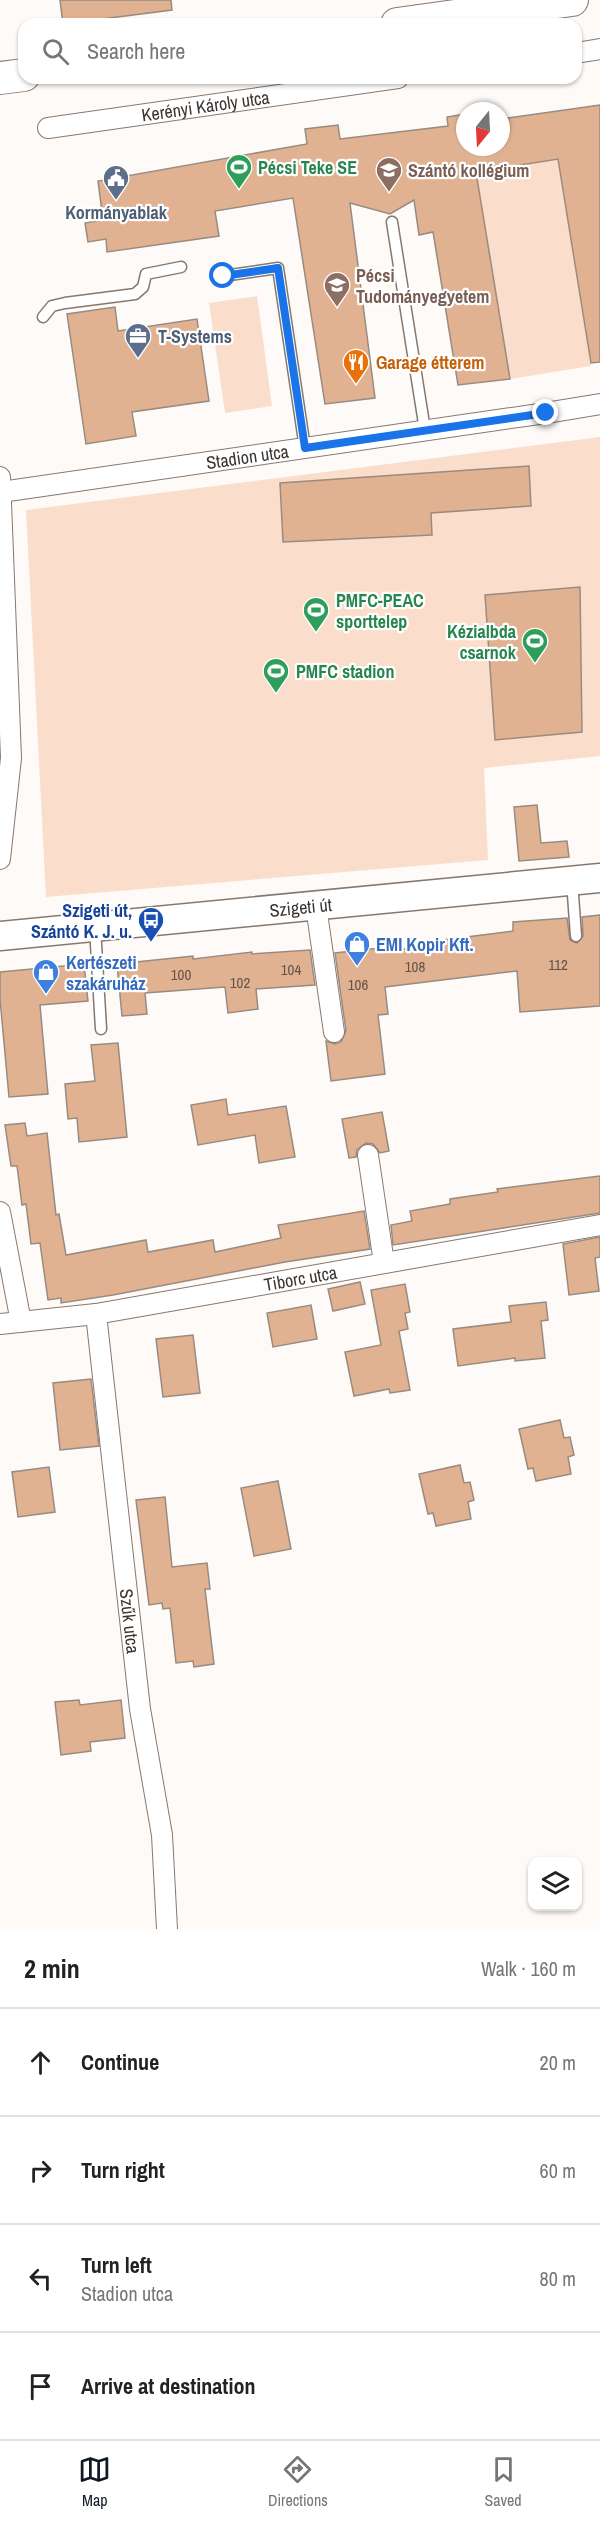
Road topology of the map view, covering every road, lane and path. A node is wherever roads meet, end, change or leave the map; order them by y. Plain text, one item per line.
1 (572, 0) edge
2 (441, 18) edge
3 (600, 49) edge
4 (582, 52) edge
5 (18, 76) edge
6 (0, 78) edge
7 (356, 84) edge
8 (48, 128) dead end
9 (392, 222) dead end
10 (181, 267) dead end
11 (223, 276) dead end
12 (43, 317) dead end
13 (600, 404) edge
14 (425, 430) junction
15 (305, 448) junction
16 (0, 477) edge
17 (1, 492) edge
18 (0, 859) edge
19 (600, 878) edge
20 (572, 881) junction
21 (316, 906) junction
22 (95, 927) junction
23 (0, 936) edge
24 (576, 936) dead end
25 (101, 1029) dead end
26 (334, 1032) dead end
27 (368, 1155) dead end
28 (0, 1212) edge
29 (600, 1225) edge
30 (384, 1263) junction
31 (96, 1314) junction
32 (21, 1322) junction
33 (0, 1324) edge
34 (168, 1929) edge

1 - 2 main road
3 - 4 street
5 - 6 main road
7 - 8 street, Kerényi Károly utca
9 - 14 lane
10 - 12 lane
11 - 15 lane
13 - 14 street, Stadion utca
14 - 15 street, Stadion utca
15 - 17 street, Stadion utca
16 - 17 street
17 - 18 street
19 - 20 street, Szigeti út
20 - 21 street, Szigeti út
20 - 24 lane
21 - 22 street, Szigeti út
21 - 26 street
22 - 23 street, Szigeti út
22 - 25 lane
27 - 30 street
28 - 32 street
29 - 30 street, Tiborc utca
30 - 31 street, Tiborc utca
31 - 32 street, Tiborc utca
31 - 34 street, Szűk utca
32 - 33 street, Tiborc utca

